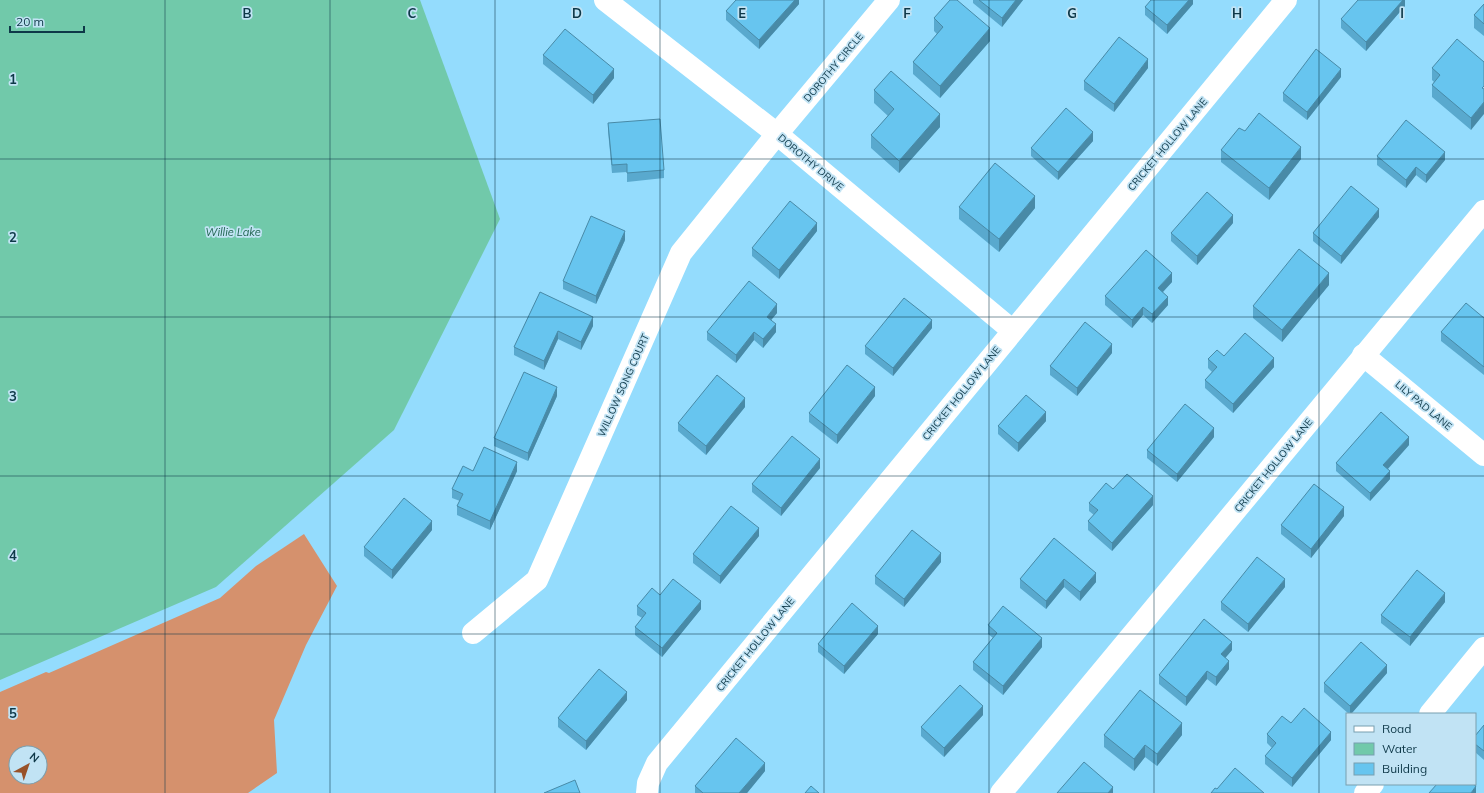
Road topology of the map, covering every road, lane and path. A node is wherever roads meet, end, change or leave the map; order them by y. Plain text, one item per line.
1 (605, 0) edge
2 (889, 0) edge
3 (1286, 0) edge
4 (777, 134) junction
5 (1484, 211) edge
6 (1013, 331) junction
7 (1363, 355) junction
8 (1484, 455) edge
9 (473, 633) dead end
10 (1484, 648) edge
11 (1431, 713) edge
12 (1372, 785) edge
13 (647, 793) edge
14 (1001, 793) edge
15 (1366, 793) edge

1 - 4 street, DOROTHY DRIVE
2 - 4 street, DOROTHY CIRCLE
3 - 6 street, CRICKET HOLLOW LANE
4 - 6 street, DOROTHY DRIVE
4 - 9 street, WILLOW SONG COURT
5 - 7 street, CRICKET HOLLOW LANE
6 - 13 street, CRICKET HOLLOW LANE
7 - 8 street, LILY PAD LANE
7 - 14 street, CRICKET HOLLOW LANE
10 - 11 street
12 - 15 street

